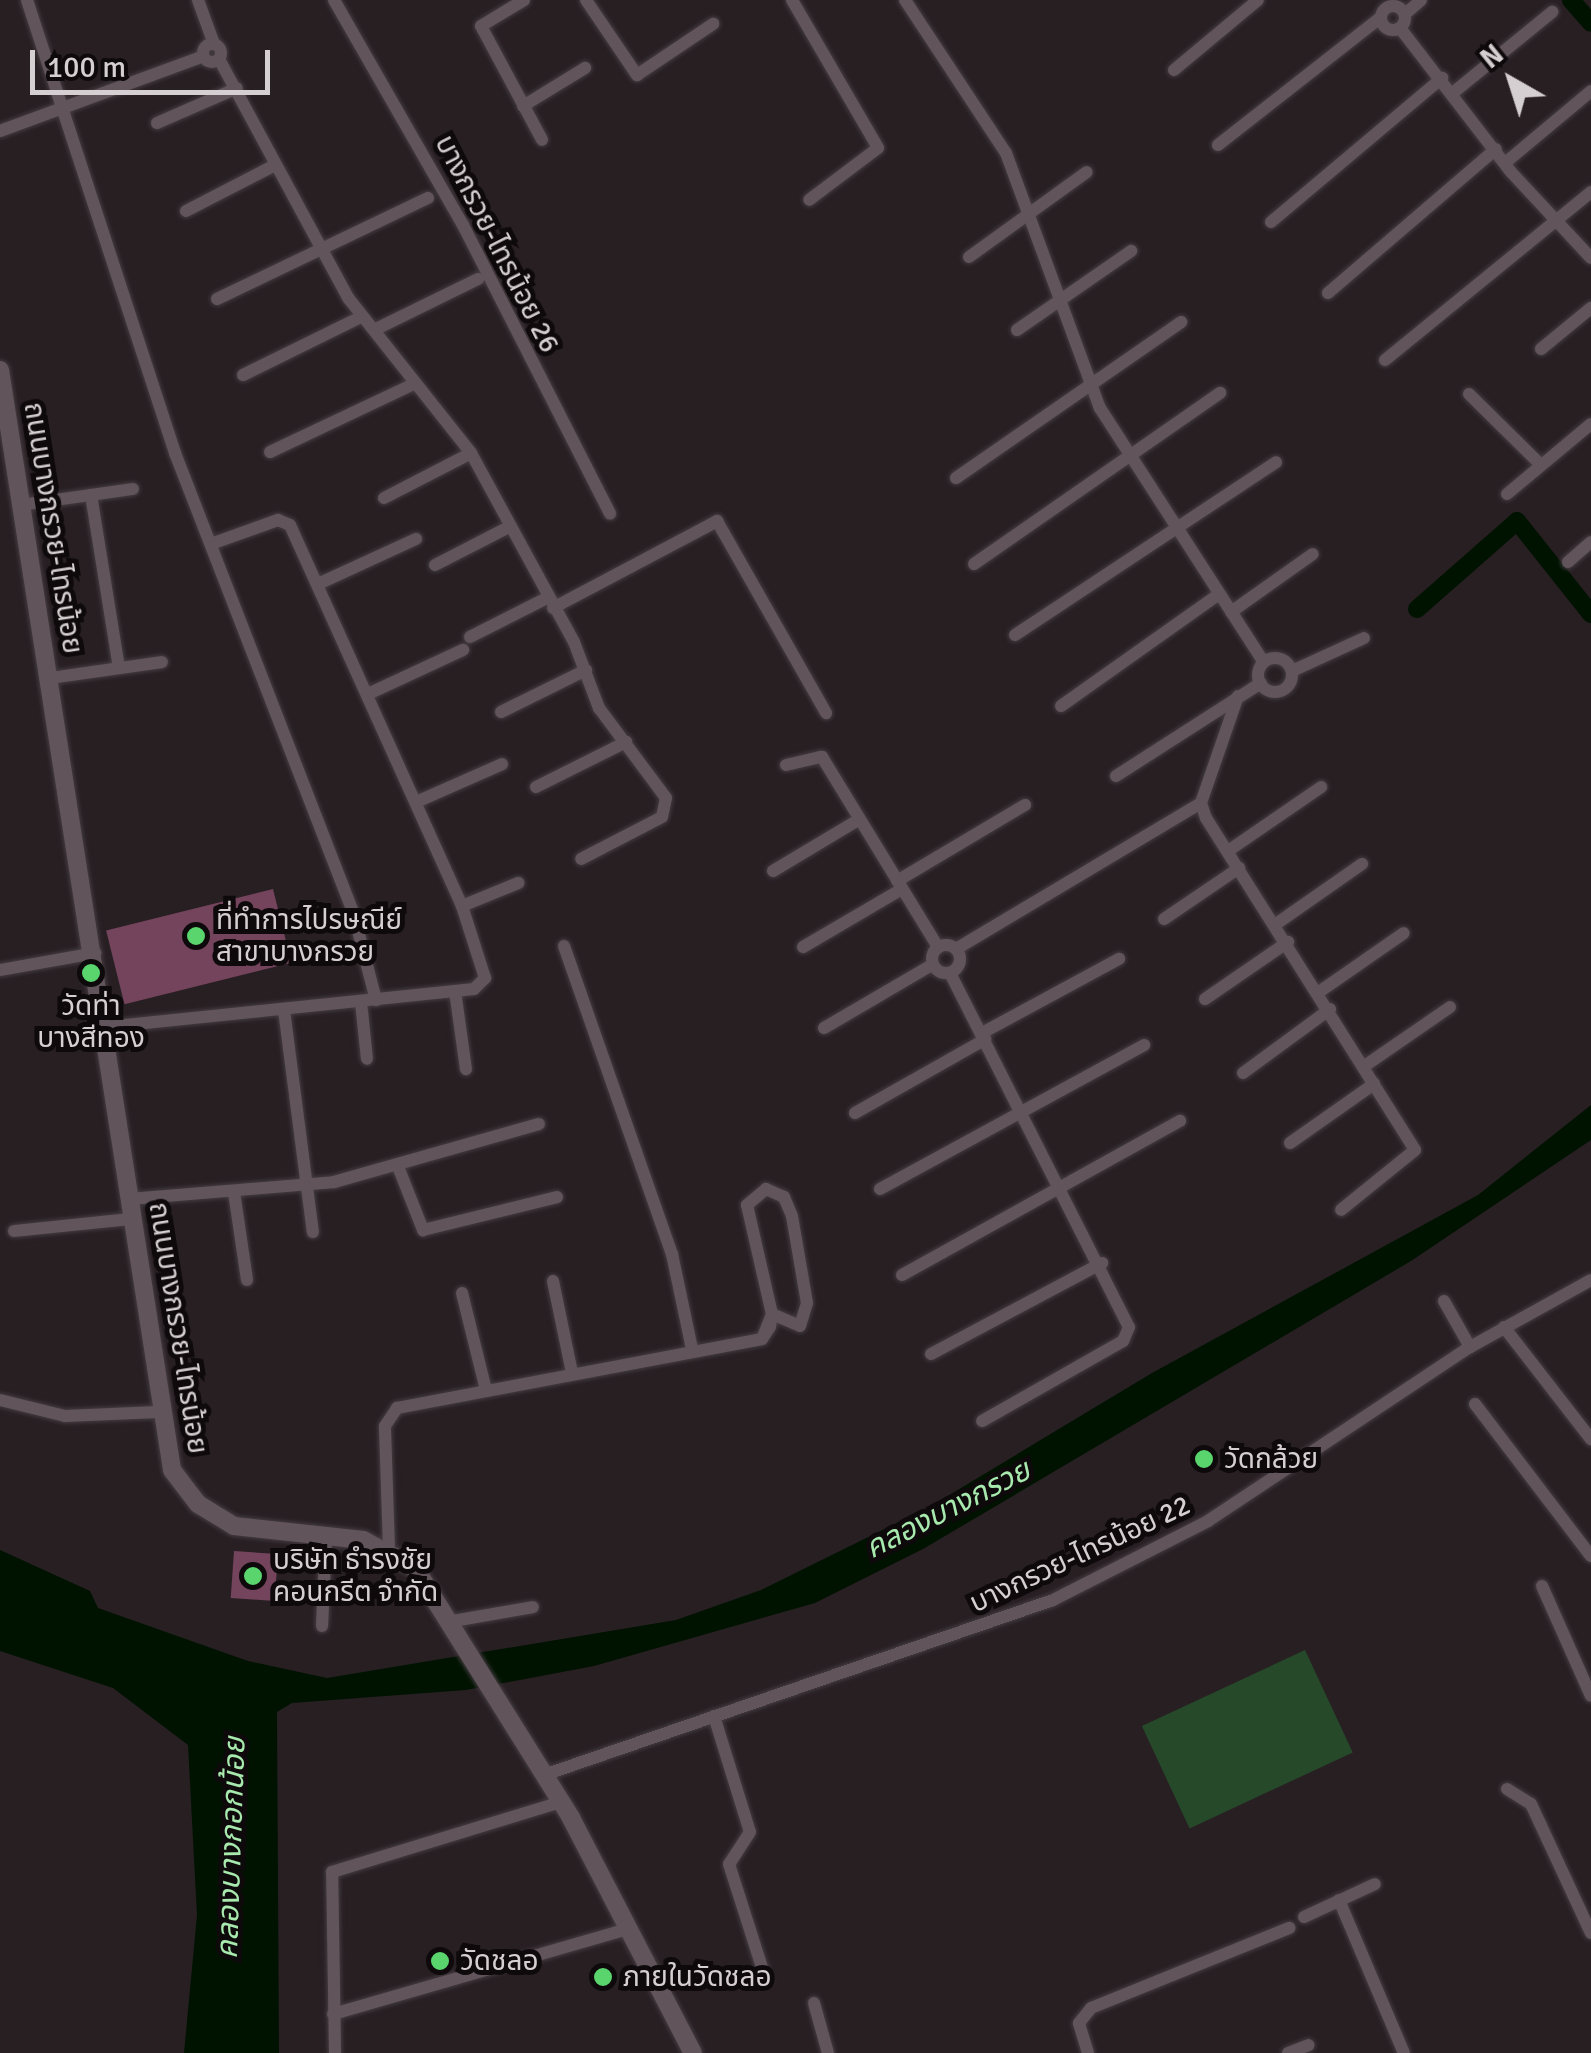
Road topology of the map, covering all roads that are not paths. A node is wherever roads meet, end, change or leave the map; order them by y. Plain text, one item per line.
1 (27, 0) edge
2 (198, 0) edge
3 (334, 0) edge
4 (524, 0) edge
5 (792, 0) edge
6 (905, 0) edge
7 (1258, 0) edge
8 (1421, 0) edge
9 (587, 1) edge
10 (1396, 12) edge
11 (1552, 12) dead end
12 (1381, 17) junction
13 (714, 24) dead end
14 (214, 44) junction
15 (204, 56) junction
16 (219, 59) junction
17 (584, 68) dead end
18 (1174, 70) dead end
19 (1442, 78) junction
20 (237, 88) junction
21 (1591, 91) edge
22 (1454, 92) junction
23 (523, 106) junction
24 (61, 111) junction
25 (157, 123) dead end
26 (0, 131) edge
27 (542, 140) dead end
28 (1218, 145) dead end
29 (1496, 149) junction
30 (1505, 163) junction
31 (275, 165) junction
32 (1086, 172) dead end
33 (1591, 192) edge
34 (428, 198) dead end
35 (809, 200) dead end
36 (186, 210) dead end
37 (1030, 214) junction
38 (1557, 220) junction
39 (1272, 222) dead end
40 (320, 250) junction
41 (1131, 251) dead end
42 (970, 257) dead end
43 (1591, 258) edge
44 (478, 278) dead end
45 (1328, 293) dead end
46 (217, 299) dead end
47 (1060, 301) junction
48 (1591, 308) edge
49 (360, 317) junction
50 (1181, 322) dead end
51 (374, 330) junction
52 (1017, 330) dead end
53 (1541, 349) dead end
54 (1385, 360) dead end
55 (0, 370) edge
56 (243, 375) dead end
57 (416, 383) junction
58 (1090, 384) junction
59 (1220, 394) dead end
60 (1469, 394) dead end
61 (1591, 424) edge
62 (270, 452) dead end
63 (471, 453) junction
64 (1128, 457) junction
65 (1276, 462) dead end
66 (1541, 465) junction
67 (956, 478) dead end
68 (132, 488) dead end
69 (1507, 494) dead end
70 (91, 496) junction
71 (384, 498) dead end
72 (20, 506) junction
73 (610, 514) dead end
74 (511, 526) junction
75 (1175, 527) junction
76 (416, 539) dead end
77 (1591, 542) edge
78 (211, 544) junction
79 (1313, 554) dead end
80 (1568, 562) dead end
81 (974, 564) dead end
82 (435, 565) dead end
83 (318, 584) junction
84 (1219, 594) junction
85 (550, 603) junction
86 (1230, 612) junction
87 (1015, 635) dead end
88 (470, 636) dead end
89 (1364, 638) dead end
90 (463, 650) dead end
91 (162, 662) dead end
92 (1264, 662) junction
93 (120, 668) junction
94 (586, 670) junction
95 (1292, 671) junction
96 (50, 678) junction
97 (1260, 683) junction
98 (368, 694) junction
99 (1238, 696) junction
100 (1061, 706) dead end
101 (501, 712) dead end
102 (826, 713) dead end
103 (626, 742) junction
104 (502, 764) dead end
105 (786, 764) dead end
106 (1116, 776) dead end
107 (536, 787) dead end
108 (1322, 787) dead end
109 (416, 802) junction
110 (1201, 803) junction
111 (1026, 805) dead end
112 (860, 819) junction
113 (1228, 850) junction
114 (581, 860) dead end
115 (1362, 864) dead end
116 (1239, 868) junction
117 (773, 871) dead end
118 (518, 883) dead end
119 (899, 885) junction
120 (462, 906) junction
121 (1164, 919) dead end
122 (1276, 924) junction
123 (1404, 934) dead end
124 (1288, 942) junction
125 (564, 946) dead end
126 (803, 946) dead end
127 (938, 947) junction
128 (956, 950) junction
129 (95, 953) junction
130 (1119, 959) dead end
131 (932, 965) junction
132 (0, 970) edge
133 (950, 973) junction
134 (455, 991) junction
135 (1320, 992) junction
136 (1204, 998) dead end
137 (376, 1000) junction
138 (361, 1002) junction
139 (1450, 1007) dead end
140 (1330, 1009) junction
141 (284, 1010) junction
142 (106, 1027) junction
143 (824, 1028) dead end
144 (984, 1036) junction
145 (1144, 1044) dead end
146 (368, 1059) dead end
147 (1366, 1066) junction
148 (466, 1069) dead end
149 (1243, 1073) dead end
150 (1374, 1084) junction
151 (1022, 1110) junction
152 (855, 1113) dead end
153 (1180, 1121) dead end
154 (539, 1124) dead end
155 (1290, 1143) dead end
156 (398, 1169) junction
157 (1062, 1186) junction
158 (308, 1187) junction
159 (880, 1189) dead end
160 (234, 1192) junction
161 (557, 1196) dead end
162 (129, 1199) junction
163 (1340, 1210) dead end
164 (131, 1219) junction
165 (14, 1231) dead end
166 (313, 1232) dead end
167 (1102, 1263) junction
168 (902, 1274) dead end
169 (248, 1280) dead end
170 (1591, 1280) edge
171 (553, 1281) dead end
172 (462, 1293) dead end
173 (1444, 1301) dead end
174 (772, 1314) junction
175 (1504, 1327) junction
176 (1470, 1347) junction
177 (692, 1349) junction
178 (931, 1354) dead end
179 (572, 1372) junction
180 (486, 1390) junction
181 (0, 1400) edge
182 (1475, 1404) dead end
183 (158, 1412) junction
184 (982, 1421) dead end
185 (1591, 1440) edge
186 (326, 1537) junction
187 (389, 1549) junction
188 (1591, 1556) edge
189 (1542, 1586) dead end
190 (534, 1607) dead end
191 (322, 1626) dead end
192 (456, 1626) junction
193 (1591, 1696) edge
194 (714, 1716) junction
195 (544, 1774) junction
196 (1507, 1789) dead end
197 (561, 1802) junction
198 (1375, 1884) dead end
199 (1339, 1900) junction
200 (1304, 1916) dead end
201 (1290, 1928) dead end
202 (628, 1929) junction
203 (1591, 1933) edge
204 (766, 1980) dead end
205 (814, 2003) dead end
206 (333, 2014) junction
207 (1309, 2044) dead end
208 (335, 2053) edge
209 (693, 2053) edge
210 (828, 2053) edge
211 (1088, 2053) edge
212 (1288, 2053) edge
213 (1404, 2053) edge

1 - 24 street
2 - 14 street
3 - 73 street, บางกรวย-ไทรน้อย 26
4 - 23 street
5 - 35 street
6 - 37 street
7 - 18 street
8 - 10 street
9 - 13 street
10 - 12 street
10 - 12 street
10 - 19 street
11 - 22 street
12 - 28 street
14 - 15 street
14 - 16 street
15 - 16 street
15 - 24 street
16 - 20 street
17 - 23 street
19 - 22 street
19 - 39 street
20 - 25 street
20 - 31 street
21 - 30 street
22 - 29 street
23 - 27 street
24 - 26 street
24 - 78 street
29 - 30 street
29 - 45 street
30 - 38 street
31 - 36 street
31 - 40 street
32 - 37 street
33 - 38 street
34 - 40 street
37 - 42 street
37 - 47 street
38 - 43 street
38 - 54 street
40 - 46 street
40 - 49 street
41 - 47 street
44 - 51 street
47 - 52 street
47 - 58 street
48 - 53 street
49 - 51 street
49 - 56 street
50 - 58 street
51 - 57 street
55 - 72 main road, ถนนบางกรวย-ไทรน้อย
57 - 62 street
57 - 63 street
58 - 64 street
58 - 67 street
59 - 64 street
60 - 66 street
61 - 66 street
63 - 71 street
63 - 74 street
64 - 75 street
64 - 81 street
65 - 75 street
66 - 69 street
68 - 70 street
70 - 72 street
70 - 93 street
72 - 96 main road, ถนนบางกรวย-ไทรน้อย
74 - 82 street
74 - 85 street
75 - 84 street
75 - 87 street
76 - 83 street
77 - 80 street
78 - 83 street
78 - 137 street
79 - 86 street
83 - 98 street
84 - 86 street
84 - 100 street
85 - 88 street
85 - 94 street
85 - 102 street
86 - 92 street
89 - 95 street
90 - 98 street
91 - 93 street
92 - 95 street
92 - 97 street
93 - 96 street
94 - 101 street
94 - 103 street
95 - 97 street
96 - 129 main road, ถนนบางกรวย-ไทรน้อย
97 - 99 street
98 - 109 street
99 - 106 street
99 - 110 street
103 - 107 street
103 - 114 street
104 - 109 street
105 - 112 street
108 - 113 street
109 - 120 street
110 - 113 street
110 - 128 street
111 - 119 street
112 - 117 street
112 - 119 street
113 - 116 street
115 - 122 street
116 - 121 street
116 - 122 street
118 - 120 street
119 - 126 street
119 - 127 street
120 - 134 street
122 - 124 street
123 - 135 street
124 - 135 street
124 - 136 street
125 - 177 street
127 - 128 street
127 - 131 street
128 - 133 street
129 - 132 street
129 - 142 main road, ถนนบางกรวย-ไทรน้อย
130 - 144 street
131 - 133 street
131 - 143 street
133 - 144 street
134 - 137 street
134 - 148 street
135 - 140 street
137 - 138 street
138 - 141 street
138 - 146 street
139 - 147 street
140 - 147 street
140 - 149 street
141 - 142 street
141 - 158 street
142 - 162 main road, ถนนบางกรวย-ไทรน้อย
144 - 151 street
144 - 152 street
145 - 151 street
147 - 150 street
150 - 155 street
150 - 163 street
151 - 157 street
151 - 159 street
153 - 157 street
154 - 156 street
156 - 158 street
156 - 161 street
157 - 167 street
157 - 168 street
158 - 160 street
158 - 166 street
160 - 162 street
160 - 169 street
162 - 164 main road, ถนนบางกรวย-ไทรน้อย
164 - 165 street
164 - 183 main road, ถนนบางกรวย-ไทรน้อย
167 - 178 street
167 - 184 street
170 - 175 street, บางกรวย-ไทรน้อย 22
171 - 179 street
172 - 180 street
173 - 176 street
174 - 174 street
174 - 177 street
175 - 176 street, บางกรวย-ไทรน้อย 22
175 - 185 street
176 - 194 street, บางกรวย-ไทรน้อย 22
177 - 179 street
179 - 180 street
180 - 187 street
181 - 183 street
182 - 188 street
183 - 186 main road, ถนนบางกรวย-ไทรน้อย
186 - 187 main road, ถนนบางกรวย-ไทรน้อย
186 - 191 street
187 - 192 main road
189 - 193 street
190 - 192 street
192 - 195 main road
194 - 195 street, บางกรวย-ไทรน้อย 22
194 - 204 street
195 - 197 main road
196 - 203 street
197 - 202 main road
197 - 206 street
198 - 199 street
199 - 200 street
199 - 213 street
201 - 211 street
202 - 206 street
202 - 209 main road
205 - 210 street
206 - 208 street
207 - 212 street

